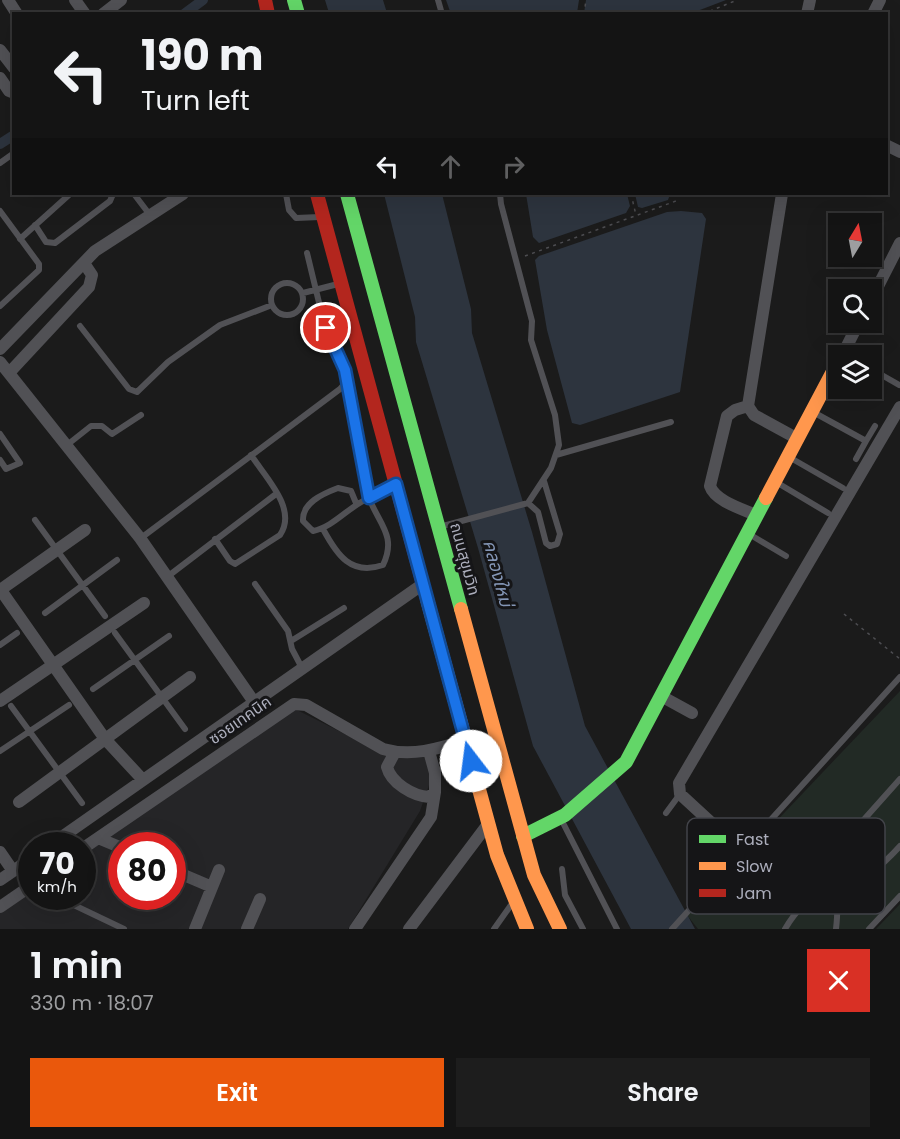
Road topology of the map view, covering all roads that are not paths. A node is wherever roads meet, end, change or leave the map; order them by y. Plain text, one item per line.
1 (121, 0) edge
2 (106, 12) edge
3 (0, 50) edge
4 (12, 65) edge
5 (0, 78) edge
6 (12, 92) edge
7 (69, 195) edge
8 (113, 195) edge
9 (135, 195) edge
10 (182, 195) edge
11 (286, 195) edge
12 (317, 195) edge
13 (347, 195) edge
14 (500, 195) edge
15 (782, 197) edge
16 (0, 211) edge
17 (150, 216) junction
18 (323, 216) junction
19 (35, 225) junction
20 (20, 239) junction
21 (900, 243) edge
22 (308, 254) dead end
23 (84, 263) junction
24 (882, 279) edge
25 (341, 283) junction
26 (317, 289) junction
27 (303, 293) junction
28 (272, 305) junction
29 (0, 306) edge
30 (80, 326) dead end
31 (0, 349) edge
32 (0, 362) edge
33 (9, 373) junction
34 (882, 375) edge
35 (347, 381) junction
36 (828, 382) edge
37 (899, 385) edge
38 (748, 405) junction
39 (900, 406) edge
40 (813, 411) junction
41 (141, 415) dead end
42 (671, 422) dead end
43 (875, 426) dead end
44 (0, 434) edge
45 (798, 439) junction
46 (866, 441) junction
47 (66, 446) junction
48 (251, 455) junction
49 (556, 455) junction
50 (789, 457) junction
51 (856, 459) dead end
52 (0, 460) edge
53 (544, 481) junction
54 (776, 482) junction
55 (396, 484) junction
56 (843, 488) dead end
57 (276, 494) junction
58 (369, 498) junction
59 (356, 503) junction
60 (526, 503) junction
61 (828, 513) dead end
62 (756, 515) junction
63 (35, 520) dead end
64 (439, 526) junction
65 (324, 529) junction
66 (85, 530) dead end
67 (748, 533) junction
68 (140, 538) junction
69 (215, 539) junction
70 (57, 550) junction
71 (786, 556) dead end
72 (117, 560) dead end
73 (167, 577) junction
74 (255, 584) dead end
75 (423, 584) junction
76 (83, 586) junction
77 (0, 590) edge
78 (144, 603) dead end
79 (344, 608) dead end
80 (45, 613) dead end
81 (105, 616) dead end
82 (17, 633) dead end
83 (115, 633) dead end
84 (169, 636) dead end
85 (291, 640) junction
86 (0, 645) edge
87 (134, 659) junction
88 (52, 664) junction
89 (302, 668) junction
90 (190, 677) dead end
91 (900, 678) edge
92 (93, 689) dead end
93 (661, 696) junction
94 (162, 698) junction
95 (254, 702) junction
96 (5, 704) edge
97 (69, 705) dead end
98 (692, 713) dead end
99 (185, 729) dead end
100 (30, 732) junction
101 (105, 739) junction
102 (466, 740) junction
103 (0, 751) edge
104 (429, 751) junction
105 (395, 752) junction
106 (60, 772) junction
107 (900, 779) edge
108 (143, 780) junction
109 (435, 792) junction
110 (680, 794) junction
111 (19, 802) dead end
112 (82, 803) dead end
113 (666, 813) dead end
114 (563, 816) junction
115 (706, 818) edge
116 (775, 818) edge
117 (865, 818) edge
118 (488, 824) junction
119 (69, 832) edge
120 (523, 836) junction
121 (98, 838) joint
122 (108, 842) edge
123 (900, 846) edge
124 (0, 852) edge
125 (885, 863) edge
126 (18, 868) edge
127 (562, 869) dead end
128 (219, 870) dead end
129 (13, 871) junction
130 (186, 876) edge
131 (0, 880) edge
132 (212, 887) junction
133 (18, 894) edge
134 (900, 896) edge
135 (260, 899) dead end
136 (514, 902) junction
137 (0, 907) edge
138 (84, 910) edge
139 (885, 912) edge
140 (688, 914) edge
141 (793, 914) edge
142 (838, 914) edge
143 (883, 914) edge
144 (124, 929) edge
145 (195, 929) edge
146 (247, 929) edge
147 (355, 929) edge
148 (409, 929) edge
149 (494, 929) edge
150 (527, 929) edge
151 (560, 929) edge
152 (583, 929) edge
153 (617, 929) edge
154 (672, 929) edge
155 (785, 929) edge
156 (836, 929) edge
157 (869, 929) edge

1 - 2 street
3 - 4 street
5 - 6 street
7 - 19 lane
8 - 19 lane
9 - 17 lane
10 - 17 street
11 - 18 lane
12 - 18 main road
13 - 64 main road, ถนนสุขุมวิท
14 - 49 lane
15 - 38 street
16 - 20 lane
17 - 23 street
18 - 25 main road
19 - 20 lane
20 - 29 lane
21 - 24 street
22 - 26 lane
23 - 31 street
23 - 33 street
25 - 26 lane
25 - 55 main road
26 - 27 lane
26 - 35 lane
27 - 28 lane
27 - 28 lane
28 - 30 lane
32 - 33 street
33 - 47 street
34 - 37 lane
35 - 48 lane
35 - 58 lane
36 - 40 main road
38 - 45 street
38 - 62 street
39 - 110 street
40 - 45 main road
40 - 46 lane
41 - 47 lane
42 - 49 lane
43 - 46 lane
44 - 52 lane
45 - 50 main road
46 - 51 lane
47 - 68 street
48 - 57 lane
48 - 68 lane
49 - 53 lane
50 - 54 main road
50 - 56 lane
53 - 60 lane
53 - 60 lane
54 - 61 lane
54 - 62 main road
55 - 58 lane
55 - 75 main road
57 - 69 lane
57 - 69 lane
58 - 59 lane
58 - 65 lane
59 - 65 lane
59 - 65 lane
60 - 64 lane
62 - 67 main road
63 - 70 lane
64 - 120 main road, ถนนสุขุมวิท
66 - 70 street
67 - 71 lane
67 - 93 main road
68 - 73 street
69 - 73 lane
70 - 76 lane
70 - 77 street
72 - 76 lane
73 - 95 street
74 - 85 lane
75 - 89 street
75 - 102 main road
76 - 80 lane
76 - 81 lane
77 - 88 street
78 - 88 street
79 - 85 lane
82 - 86 lane
83 - 87 lane
84 - 87 lane
85 - 89 lane
87 - 92 lane
87 - 94 lane
88 - 96 street
88 - 101 street
89 - 95 street
90 - 94 street
91 - 116 lane
93 - 98 street
93 - 114 main road
94 - 99 lane
94 - 101 street
95 - 108 street
96 - 100 lane
97 - 100 lane
100 - 103 lane
100 - 106 lane
101 - 106 street
101 - 108 street
102 - 104 street, ซอยเทคนิค
102 - 118 main road
104 - 105 street, ซอยเทคนิค
104 - 109 street
105 - 109 street
105 - 121 street, ซอยเทคนิค
106 - 111 street
106 - 112 lane
107 - 117 lane
108 - 119 street
109 - 147 street
110 - 113 lane
110 - 115 street
114 - 120 main road
114 - 153 lane
118 - 136 main road
118 - 148 street
120 - 151 main road, ถนนสุขุมวิท
121 - 122 street
123 - 125 lane
124 - 129 street
126 - 129 street
127 - 152 lane
128 - 132 street
129 - 131 street
130 - 132 street
132 - 145 street
133 - 137 street
134 - 139 lane
135 - 146 street
136 - 149 lane
136 - 150 main road
138 - 144 lane
140 - 154 lane
141 - 155 lane
142 - 156 lane
143 - 157 lane

